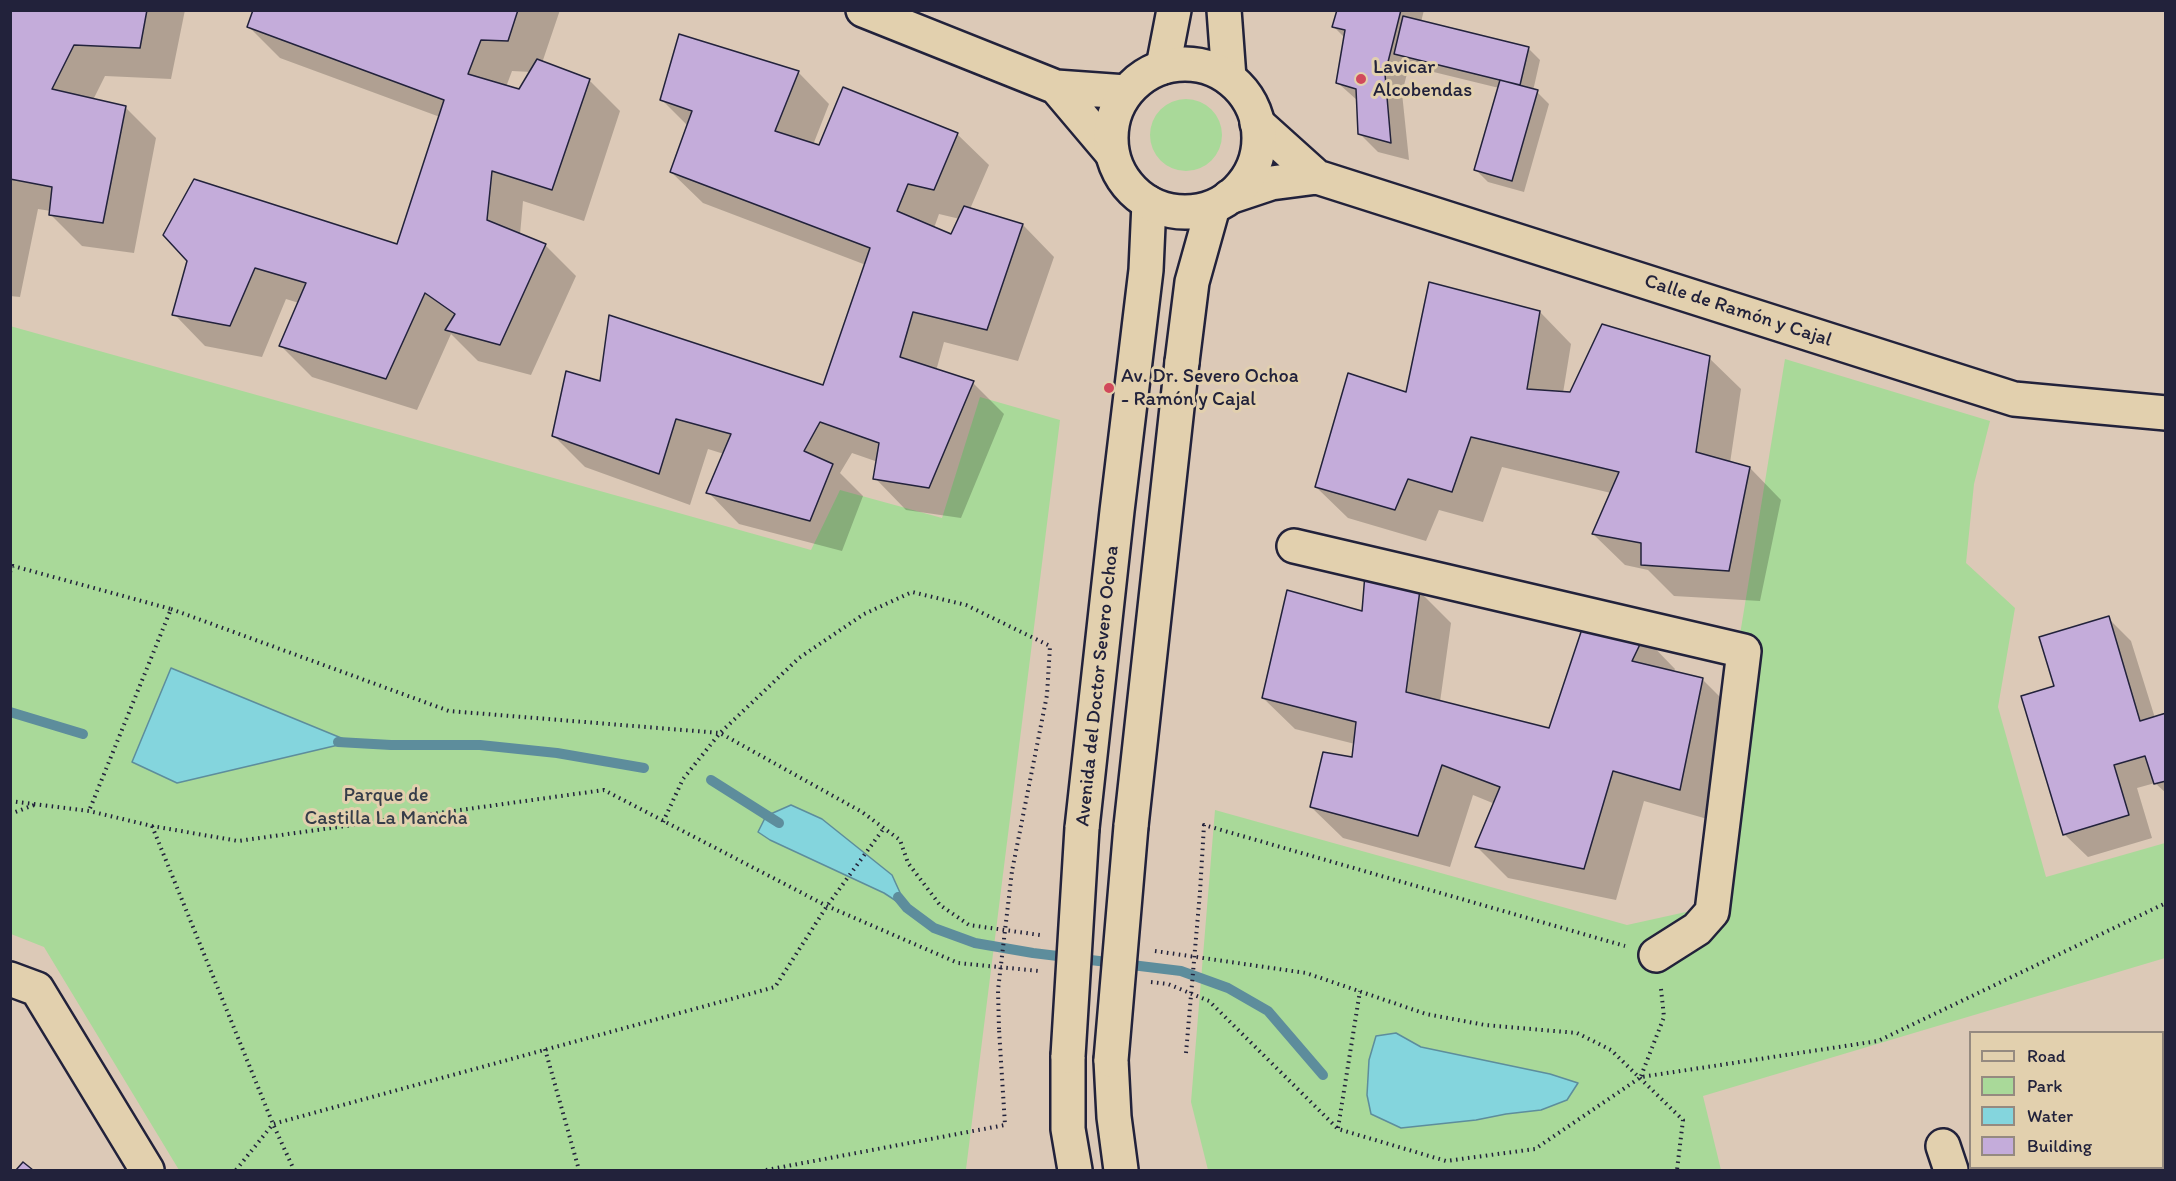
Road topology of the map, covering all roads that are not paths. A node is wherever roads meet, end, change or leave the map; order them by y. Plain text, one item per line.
1 (862, 10) edge
2 (1173, 10) edge
3 (1224, 10) edge
4 (1163, 67) junction
5 (1229, 78) junction
6 (1056, 87) junction
7 (1126, 92) junction
8 (1257, 123) junction
9 (1111, 152) junction
10 (1317, 177) junction
11 (1221, 202) junction
12 (1149, 203) junction
13 (2166, 413) edge
14 (1294, 546) dead end
15 (1656, 955) road end
16 (10, 979) edge
17 (147, 1170) edge
18 (1076, 1170) edge
19 (1121, 1170) edge

1 - 6 street
2 - 4 street
3 - 5 street
4 - 5 street
4 - 7 street
5 - 8 street
6 - 7 street
6 - 9 street
7 - 9 street
8 - 10 street, Calle de Ramón y Cajal
8 - 11 street
9 - 12 street
10 - 11 street, Calle de Ramón y Cajal
10 - 13 street, Calle de Ramón y Cajal
11 - 12 street
11 - 19 street, bridge
12 - 18 street, Avenida del Doctor Severo Ochoa, bridge
14 - 15 street
16 - 17 street

